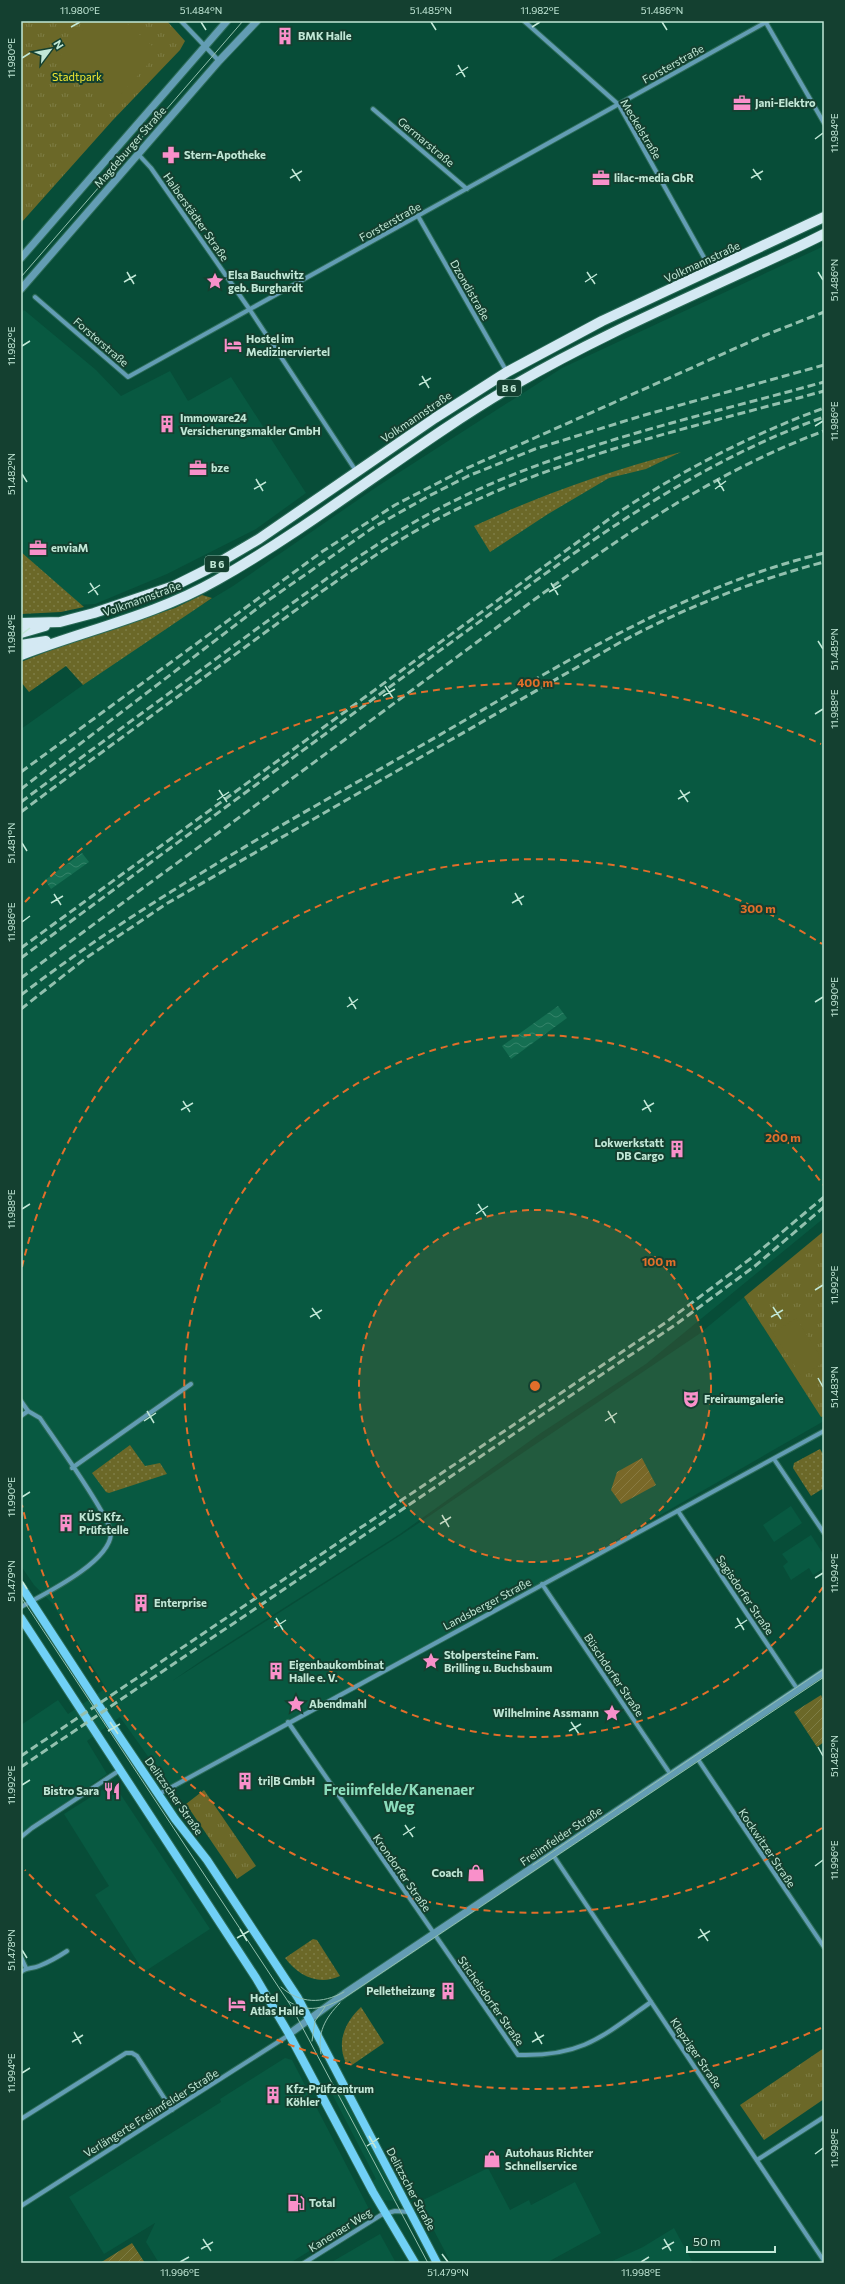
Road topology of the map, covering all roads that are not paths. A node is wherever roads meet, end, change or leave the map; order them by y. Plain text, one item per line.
1 (181, 21) edge
2 (227, 21) edge
3 (257, 21) edge
4 (524, 21) edge
5 (766, 21) edge
6 (204, 46) junction
7 (218, 61) junction
8 (619, 105) junction
9 (373, 108) dead end
10 (824, 123) edge
11 (138, 154) junction
12 (467, 189) junction
13 (418, 216) junction
14 (824, 217) edge
15 (824, 234) edge
16 (21, 258) edge
17 (711, 270) junction
18 (21, 290) edge
19 (35, 297) dead end
20 (250, 310) junction
21 (508, 372) junction
22 (356, 471) junction
23 (60, 622) junction
24 (21, 623) edge
25 (21, 633) edge
26 (69, 636) junction
27 (21, 645) edge
28 (21, 655) edge
29 (191, 1384) dead end
30 (21, 1401) edge
31 (28, 1411) junction
32 (21, 1416) edge
33 (824, 1431) edge
34 (774, 1459) junction
35 (72, 1468) junction
36 (678, 1511) junction
37 (824, 1533) edge
38 (542, 1584) junction
39 (21, 1586) edge
40 (31, 1602) junction
41 (21, 1607) edge
42 (21, 1618) edge
43 (824, 1672) edge
44 (798, 1690) junction
45 (288, 1722) junction
46 (696, 1758) junction
47 (120, 1770) junction
48 (671, 1775) junction
49 (159, 1794) junction
50 (21, 1838) edge
51 (553, 1855) junction
52 (434, 1934) junction
53 (824, 1947) edge
54 (67, 1951) dead end
55 (21, 1957) edge
56 (26, 1968) junction
57 (21, 1972) edge
58 (651, 2002) junction
59 (310, 2018) junction
60 (289, 2034) junction
61 (172, 2110) junction
62 (824, 2117) edge
63 (21, 2120) edge
64 (757, 2160) junction
65 (21, 2206) edge
66 (410, 2212) junction
67 (386, 2213) junction
68 (824, 2261) edge
69 (304, 2263) edge
70 (416, 2263) edge
71 (437, 2263) edge

1 - 6 street
2 - 6 street, Magdeburger Straße
3 - 7 street, Magdeburger Straße
4 - 8 street, Meckelstraße
5 - 8 street, Forsterstraße
5 - 10 street
6 - 7 street
6 - 16 street, Magdeburger Straße
7 - 11 street, Magdeburger Straße
8 - 12 street, Forsterstraße
8 - 17 street, Meckelstraße
9 - 12 street, Germarstraße
11 - 18 street, Magdeburger Straße
11 - 20 street, Halberstädter Straße
12 - 13 street, Forsterstraße
13 - 20 street, Forsterstraße
13 - 21 street, Dzondistraße
14 - 17 main road, Volkmannstraße / B 6
15 - 26 main road, Volkmannstraße / B 6
17 - 21 main road, Volkmannstraße / B 6
19 - 20 street, Forsterstraße
20 - 22 street, Halberstädter Straße
21 - 22 main road, Volkmannstraße / B 6
22 - 23 main road, Volkmannstraße / B 6
23 - 24 main road, Volkmannstraße / B 6
23 - 25 main road
26 - 27 main road, B 6
26 - 28 main road
29 - 35 street
30 - 31 street
31 - 32 street
31 - 35 street
33 - 34 street, Landsberger Straße
34 - 36 street, Landsberger Straße
34 - 37 street
35 - 40 street
36 - 38 street, Landsberger Straße
36 - 44 street, Sagisdorfer Straße
38 - 45 street, Landsberger Straße
38 - 48 street, Büschdorfer Straße
39 - 40 main road, Delitzscher Straße
40 - 41 street
40 - 49 main road, Delitzscher Straße
42 - 47 main road
43 - 44 street, Freiimfelder Straße
44 - 46 street, Freiimfelder Straße
45 - 49 street, Landsberger Straße
45 - 52 street, Krondorfer Straße
46 - 48 street, Freiimfelder Straße
46 - 53 street, Kockwitzer Straße
47 - 50 street
47 - 60 main road
48 - 51 street, Freiimfelder Straße
49 - 59 main road, Delitzscher Straße
51 - 52 street, Freiimfelder Straße
51 - 58 street, Klepziger Straße
52 - 58 street, Stichelsdorfer Straße
52 - 59 street, Freiimfelder Straße
54 - 56 street
55 - 56 street
56 - 57 street
58 - 64 street, Klepziger Straße
59 - 60 street
59 - 66 main road, Delitzscher Straße
60 - 61 street, Verlängerte Freiimfelder Straße
60 - 67 main road
61 - 63 street
61 - 65 street, Verlängerte Freiimfelder Straße
62 - 64 street
64 - 68 street, Klepziger Straße
66 - 67 street, Kanenaer Weg
66 - 71 main road, Delitzscher Straße
67 - 69 street, Kanenaer Weg
67 - 70 main road

